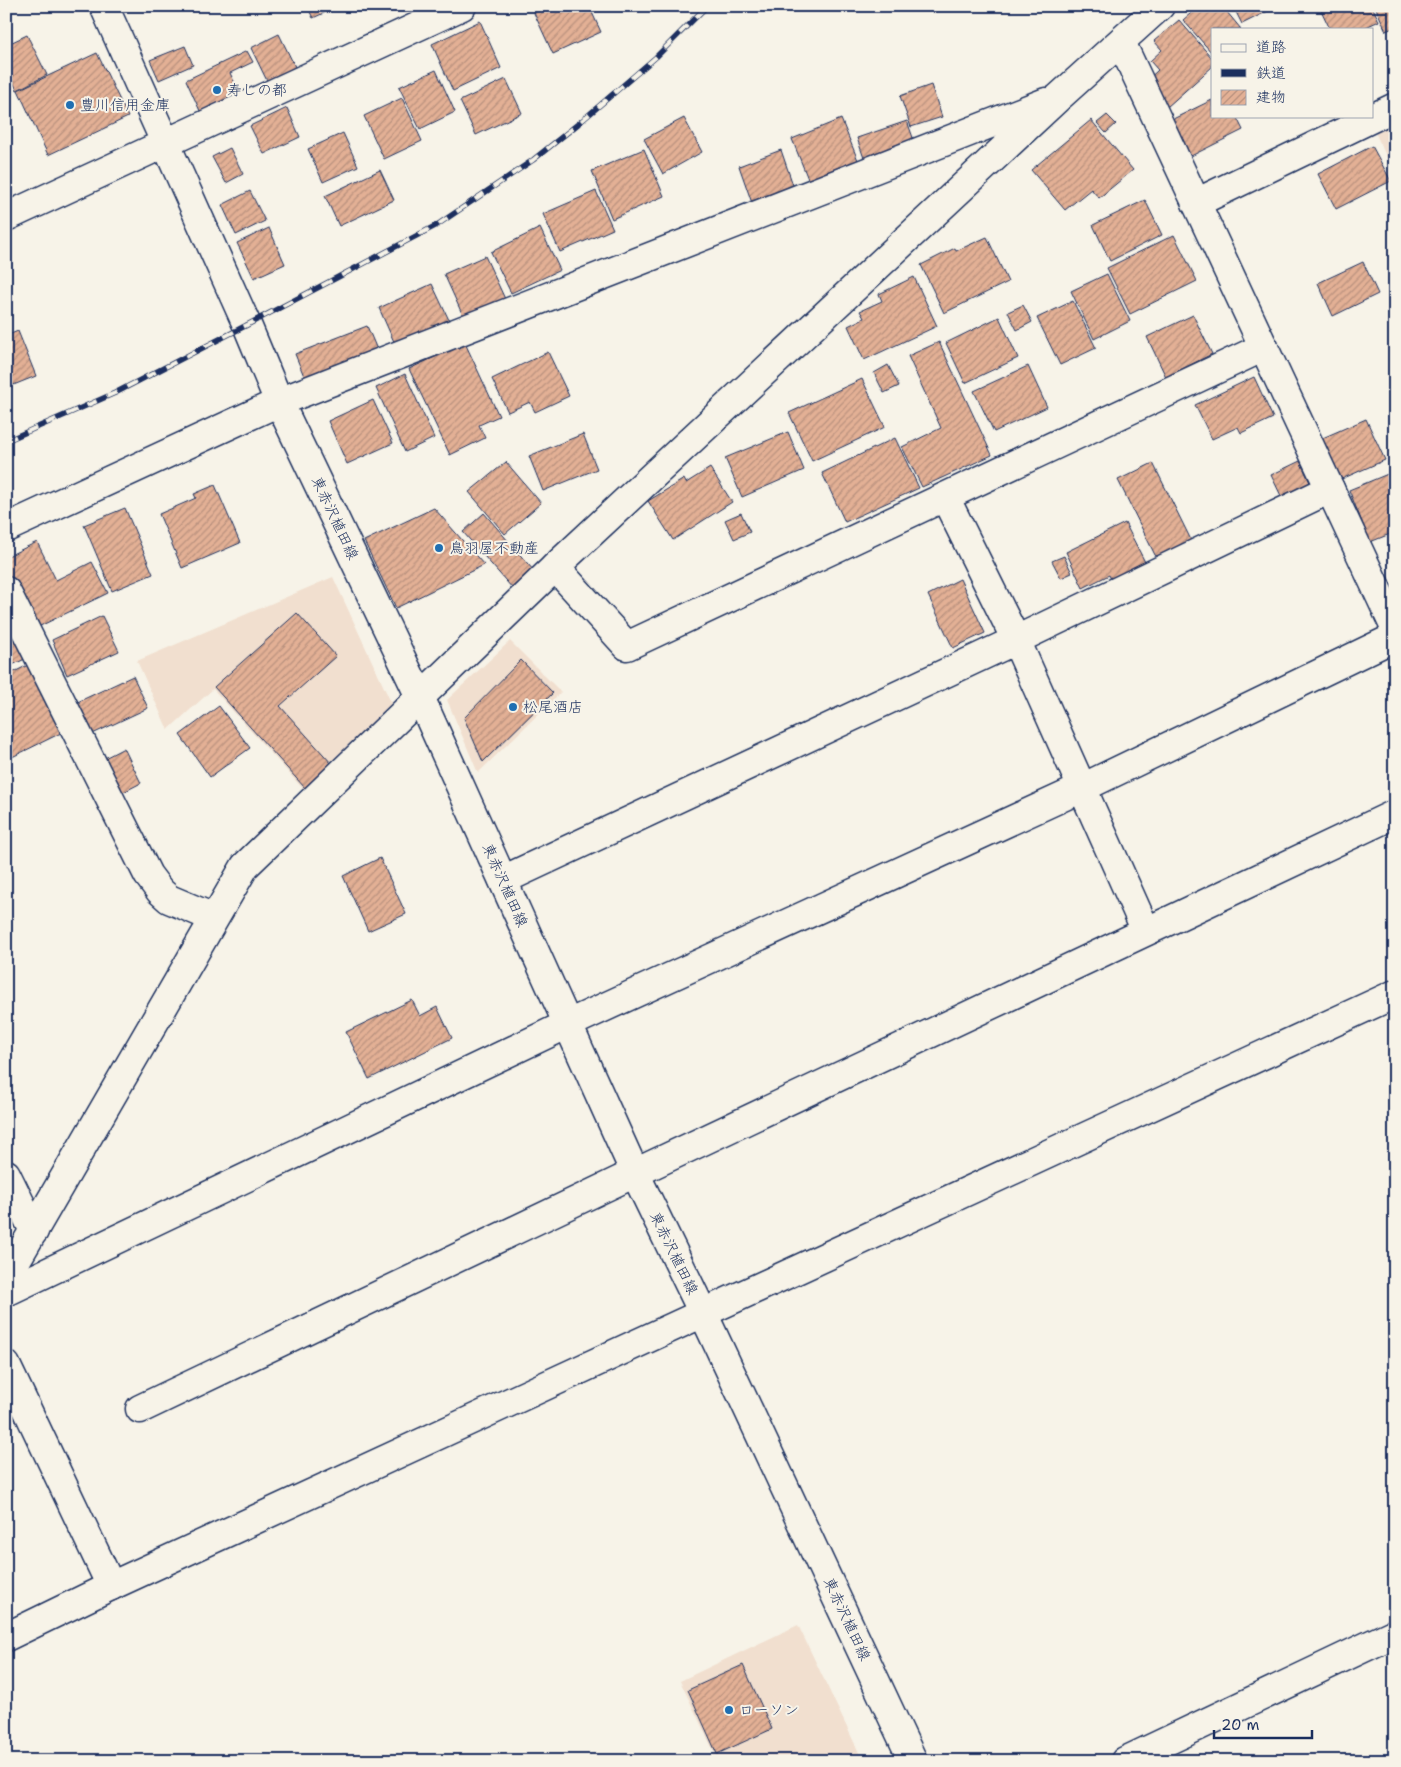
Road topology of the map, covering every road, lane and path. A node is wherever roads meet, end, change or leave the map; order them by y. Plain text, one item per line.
1 (104, 6) edge
2 (462, 6) edge
3 (1160, 6) edge
4 (1121, 42) junction
5 (1059, 97) junction
6 (1395, 107) edge
7 (1374, 117) edge
8 (1372, 118) edge
9 (166, 144) junction
10 (1196, 203) junction
11 (6, 217) edge
12 (1264, 347) junction
13 (279, 402) junction
14 (1330, 489) junction
15 (945, 497) junction
16 (6, 528) edge
17 (555, 567) junction
18 (6, 591) edge
19 (1395, 628) edge
20 (1395, 637) edge
21 (1016, 640) junction
22 (420, 698) junction
23 (1082, 788) junction
24 (1395, 814) edge
25 (503, 880) junction
26 (214, 918) junction
27 (1146, 931) junction
28 (1395, 994) edge
29 (568, 1024) junction
30 (634, 1173) junction
31 (6, 1174) edge
32 (34, 1231) junction
33 (6, 1278) edge
34 (6, 1292) edge
35 (702, 1313) junction
36 (6, 1365) edge
37 (140, 1409) dead end
38 (111, 1586) junction
39 (1395, 1634) edge
40 (6, 1637) edge
41 (913, 1761) edge
42 (1125, 1761) edge

1 - 9 street, 東赤沢植田線
2 - 9 street
3 - 4 street
4 - 5 street
4 - 10 street
5 - 13 street
5 - 17 street
6 - 7 street
8 - 10 street
9 - 11 street
9 - 13 street, 東赤沢植田線
10 - 12 street
12 - 14 street
12 - 15 street
13 - 16 street
13 - 22 street, 東赤沢植田線
14 - 19 street
14 - 21 street
15 - 17 street
15 - 21 street
17 - 22 street
18 - 26 street
20 - 23 street
21 - 23 street
21 - 25 street
22 - 25 street, 東赤沢植田線
22 - 26 street
23 - 27 street
23 - 29 street
24 - 27 street
25 - 29 street, 東赤沢植田線
26 - 32 street
27 - 30 street
28 - 35 street
29 - 30 street, 東赤沢植田線
29 - 34 street
30 - 35 street, 東赤沢植田線
30 - 37 street
31 - 32 street
32 - 33 street
35 - 38 street
35 - 41 street, 東赤沢植田線
36 - 38 street
38 - 40 street
39 - 42 street

